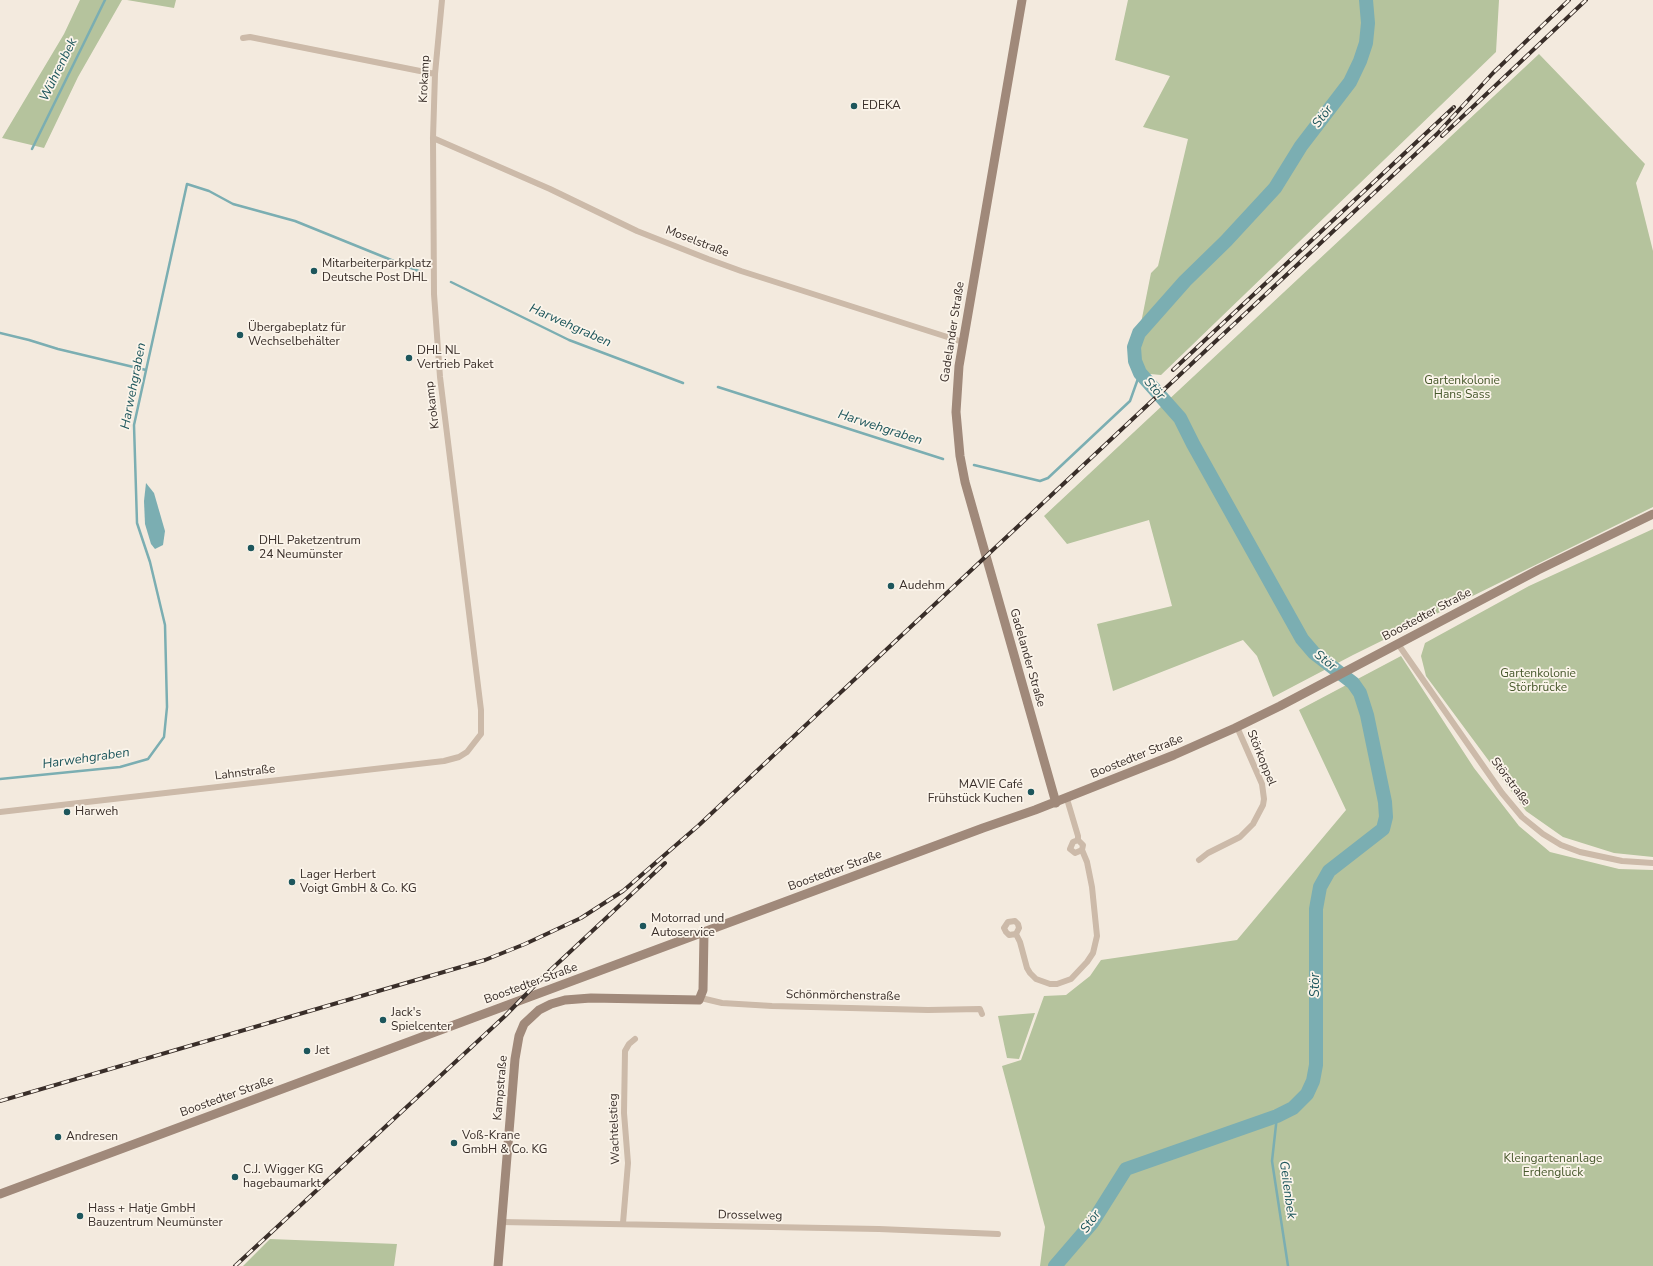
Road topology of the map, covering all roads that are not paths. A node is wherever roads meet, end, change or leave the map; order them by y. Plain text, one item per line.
1 (442, 0) edge
2 (1022, 0) edge
3 (242, 38) dead end
4 (436, 74) junction
5 (433, 138) junction
6 (963, 342) junction
7 (1653, 514) edge
8 (1398, 644) junction
9 (1237, 727) junction
10 (481, 734) joint
11 (1067, 798) junction
12 (1056, 803) junction
13 (0, 812) edge
14 (1078, 840) junction
15 (1082, 850) junction
16 (1199, 860) dead end
17 (1653, 863) edge
18 (704, 932) junction
19 (1016, 934) dead end
20 (701, 998) junction
21 (534, 1014) joint
22 (982, 1014) dead end
23 (635, 1039) dead end
24 (0, 1194) edge
25 (502, 1222) junction
26 (623, 1223) junction
27 (998, 1234) dead end
28 (498, 1266) edge

1 - 4 street, Krokamp
2 - 6 street, Gadelander Straße
3 - 4 street
4 - 5 street, Krokamp
5 - 6 street, Moselstraße
5 - 10 street, Krokamp
6 - 12 street, Gadelander Straße
7 - 8 street, Boostedter Straße
8 - 9 street, Boostedter Straße
8 - 17 street, Störstraße
9 - 11 street, Boostedter Straße
9 - 16 street, Störkoppel
10 - 13 street, Lahnstraße
11 - 12 street, Boostedter Straße
11 - 14 street
12 - 18 street, Boostedter Straße
14 - 15 street
14 - 15 street
15 - 19 street
18 - 20 street
18 - 24 street, Boostedter Straße
20 - 21 street, Schönmörchenstraße
20 - 22 street, Schönmörchenstraße
21 - 25 street, Kampstraße
23 - 26 street, Wachtelstieg
25 - 26 street, Drosselweg
25 - 28 street, Kampstraße
26 - 27 street, Drosselweg

